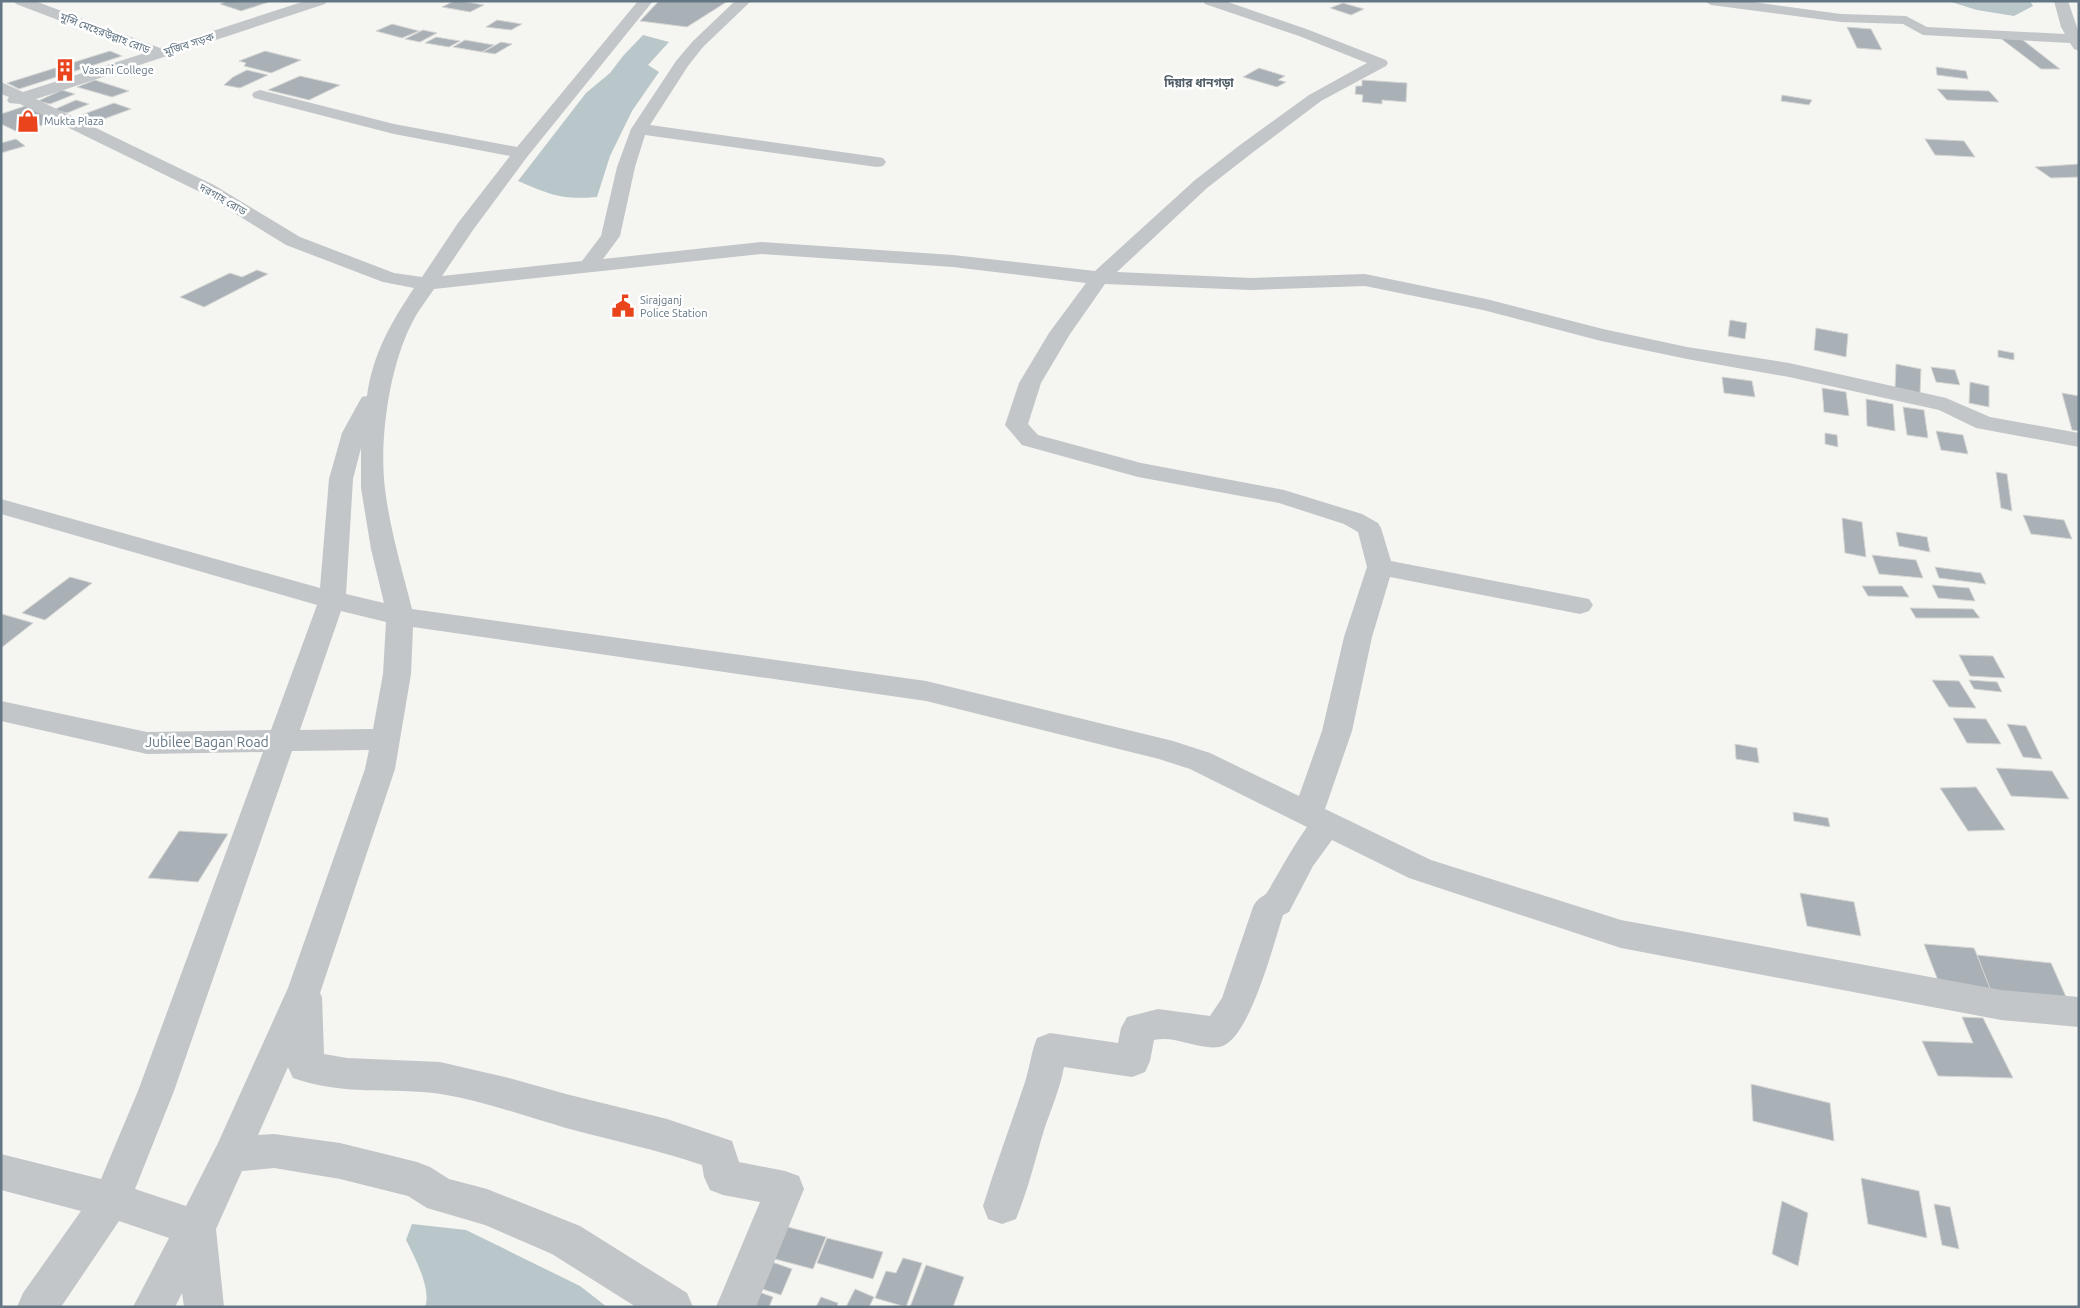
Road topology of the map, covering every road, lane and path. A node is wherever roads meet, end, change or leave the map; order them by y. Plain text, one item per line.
1 (21, 1) edge
2 (320, 1) edge
3 (646, 1) edge
4 (744, 1) edge
5 (1210, 1) edge
6 (1712, 1) edge
7 (2061, 1) edge
8 (2076, 43) edge
9 (160, 53) junction
10 (1, 87) edge
11 (260, 95) dead end
12 (24, 97) junction
13 (3, 103) edge
14 (639, 128) junction
15 (521, 153) junction
16 (877, 162) dead end
17 (588, 267) junction
18 (1100, 277) junction
19 (427, 284) junction
20 (380, 382) junction
21 (2079, 440) edge
22 (1, 506) edge
23 (1380, 567) junction
24 (332, 599) junction
25 (1580, 605) dead end
26 (400, 616) junction
27 (1, 711) edge
28 (385, 739) junction
29 (280, 742) junction
30 (1317, 818) junction
31 (304, 988) junction
32 (2079, 1012) edge
33 (231, 1155) junction
34 (1, 1172) edge
35 (111, 1200) junction
36 (1002, 1206) dead end
37 (196, 1228) junction
38 (37, 1307) edge
39 (153, 1307) edge
40 (204, 1307) edge
41 (673, 1307) edge
42 (736, 1307) edge

1 - 9 street, মুন্সি মেহেরউল্লাহ রোড
2 - 9 street, মুজিব সড়ক
3 - 15 street
4 - 14 street
5 - 18 street
6 - 8 street
7 - 8 street
9 - 12 street, মুজিব সড়ক
10 - 12 street, দরগাহ রোড
11 - 15 street
12 - 13 street, মুজিব সড়ক
12 - 19 street, দরগাহ রোড
14 - 16 street
14 - 17 street
15 - 19 street
17 - 18 street, দরগাহ রোড
17 - 19 street, দরগাহ রোড
18 - 21 street, দরগাহ রোড
18 - 23 street
19 - 20 street
20 - 24 street
20 - 26 street
22 - 24 street
23 - 25 street
23 - 30 street
24 - 26 street
24 - 29 street
26 - 28 street
26 - 30 street
27 - 29 street, Jubilee Bagan Road
28 - 29 street, Jubilee Bagan Road
28 - 31 street
29 - 35 street
30 - 32 street
30 - 36 street
31 - 33 street
31 - 42 street
33 - 37 street
33 - 41 street
34 - 35 street
35 - 37 street
35 - 38 street
37 - 39 street
37 - 40 street

